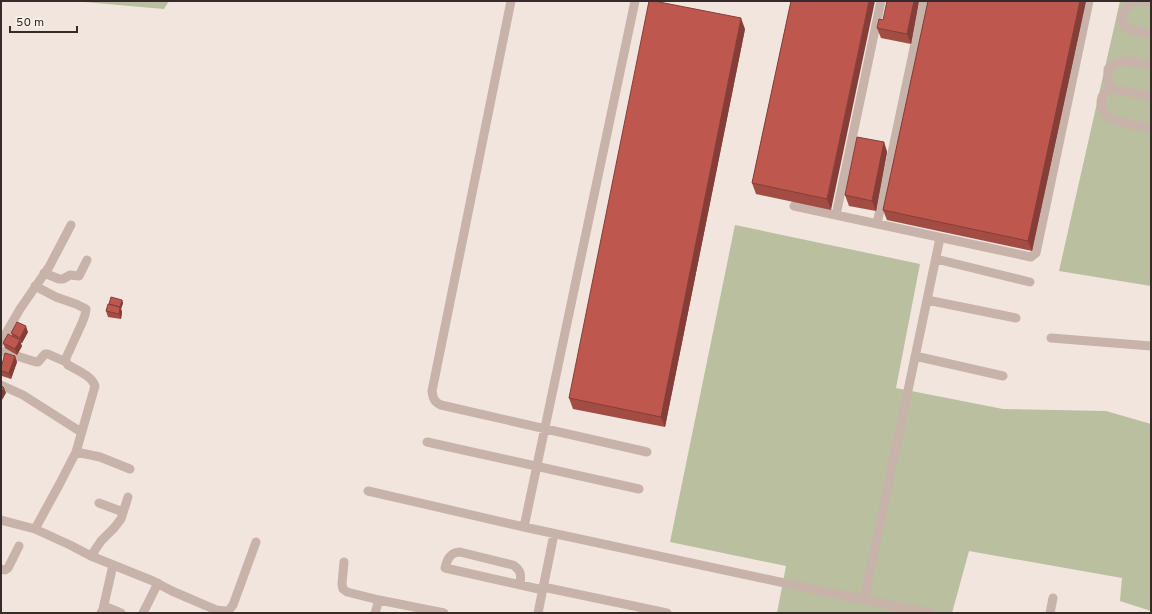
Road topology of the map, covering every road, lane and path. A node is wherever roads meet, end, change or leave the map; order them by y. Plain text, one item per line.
1 (511, 1) edge
2 (635, 1) edge
3 (881, 1) edge
4 (924, 1) edge
5 (1088, 1) edge
6 (1137, 1) edge
7 (1144, 1) edge
8 (1151, 3) edge
9 (1151, 34) edge
10 (1151, 66) edge
11 (1111, 89) junction
12 (1151, 96) edge
13 (1151, 128) edge
14 (794, 206) dead end
15 (836, 215) junction
16 (877, 224) junction
17 (71, 225) dead end
18 (940, 238) junction
19 (936, 259) junction
20 (87, 260) dead end
21 (44, 273) junction
22 (1030, 282) dead end
23 (35, 286) junction
24 (927, 300) junction
25 (1016, 318) dead end
26 (1051, 338) dead end
27 (1, 342) edge
28 (1151, 346) edge
29 (1, 351) edge
30 (916, 356) junction
31 (66, 362) junction
32 (1003, 376) dead end
33 (1, 385) edge
34 (545, 429) junction
35 (81, 432) junction
36 (427, 442) dead end
37 (76, 452) junction
38 (647, 452) dead end
39 (536, 467) junction
40 (130, 469) dead end
41 (639, 489) dead end
42 (368, 491) dead end
43 (128, 497) dead end
44 (99, 503) dead end
45 (123, 512) junction
46 (1, 520) edge
47 (35, 528) junction
48 (524, 528) junction
49 (554, 534) junction
50 (256, 542) dead end
51 (19, 546) dead end
52 (91, 556) junction
53 (344, 562) dead end
54 (113, 565) junction
55 (1, 569) edge
56 (158, 583) junction
57 (520, 585) junction
58 (543, 589) junction
59 (1053, 598) dead end
60 (379, 600) junction
61 (864, 600) junction
62 (102, 610) edge
63 (121, 613) edge
64 (143, 613) edge
65 (375, 613) edge
66 (444, 613) edge
67 (538, 613) edge
68 (667, 613) edge
69 (930, 613) edge
70 (1050, 613) edge

1 - 34 street
2 - 34 street
3 - 15 street
4 - 16 street
5 - 18 street
6 - 9 street
7 - 8 street
10 - 11 street
11 - 12 street
11 - 13 street
14 - 15 street
15 - 16 street
16 - 18 street
17 - 21 street
18 - 19 street
19 - 22 street
19 - 24 street
20 - 21 street
21 - 23 street
23 - 27 street
23 - 31 street
24 - 25 street
24 - 30 street
26 - 28 street
29 - 31 street
30 - 32 street
30 - 61 street
31 - 35 street
33 - 35 street
34 - 38 street
34 - 39 street
35 - 37 street
36 - 39 street
37 - 40 street
37 - 47 street
39 - 41 street
39 - 48 street
42 - 48 street
43 - 45 street
44 - 45 street
45 - 52 street
46 - 47 street
47 - 52 street
48 - 49 street
49 - 58 street
49 - 61 street
50 - 56 street
51 - 55 street
52 - 54 street
53 - 60 street
54 - 56 street
54 - 62 street
56 - 64 street
57 - 57 street
57 - 58 street
58 - 67 street
58 - 68 street
59 - 70 street
60 - 65 street
60 - 66 street
61 - 69 street
62 - 63 street

